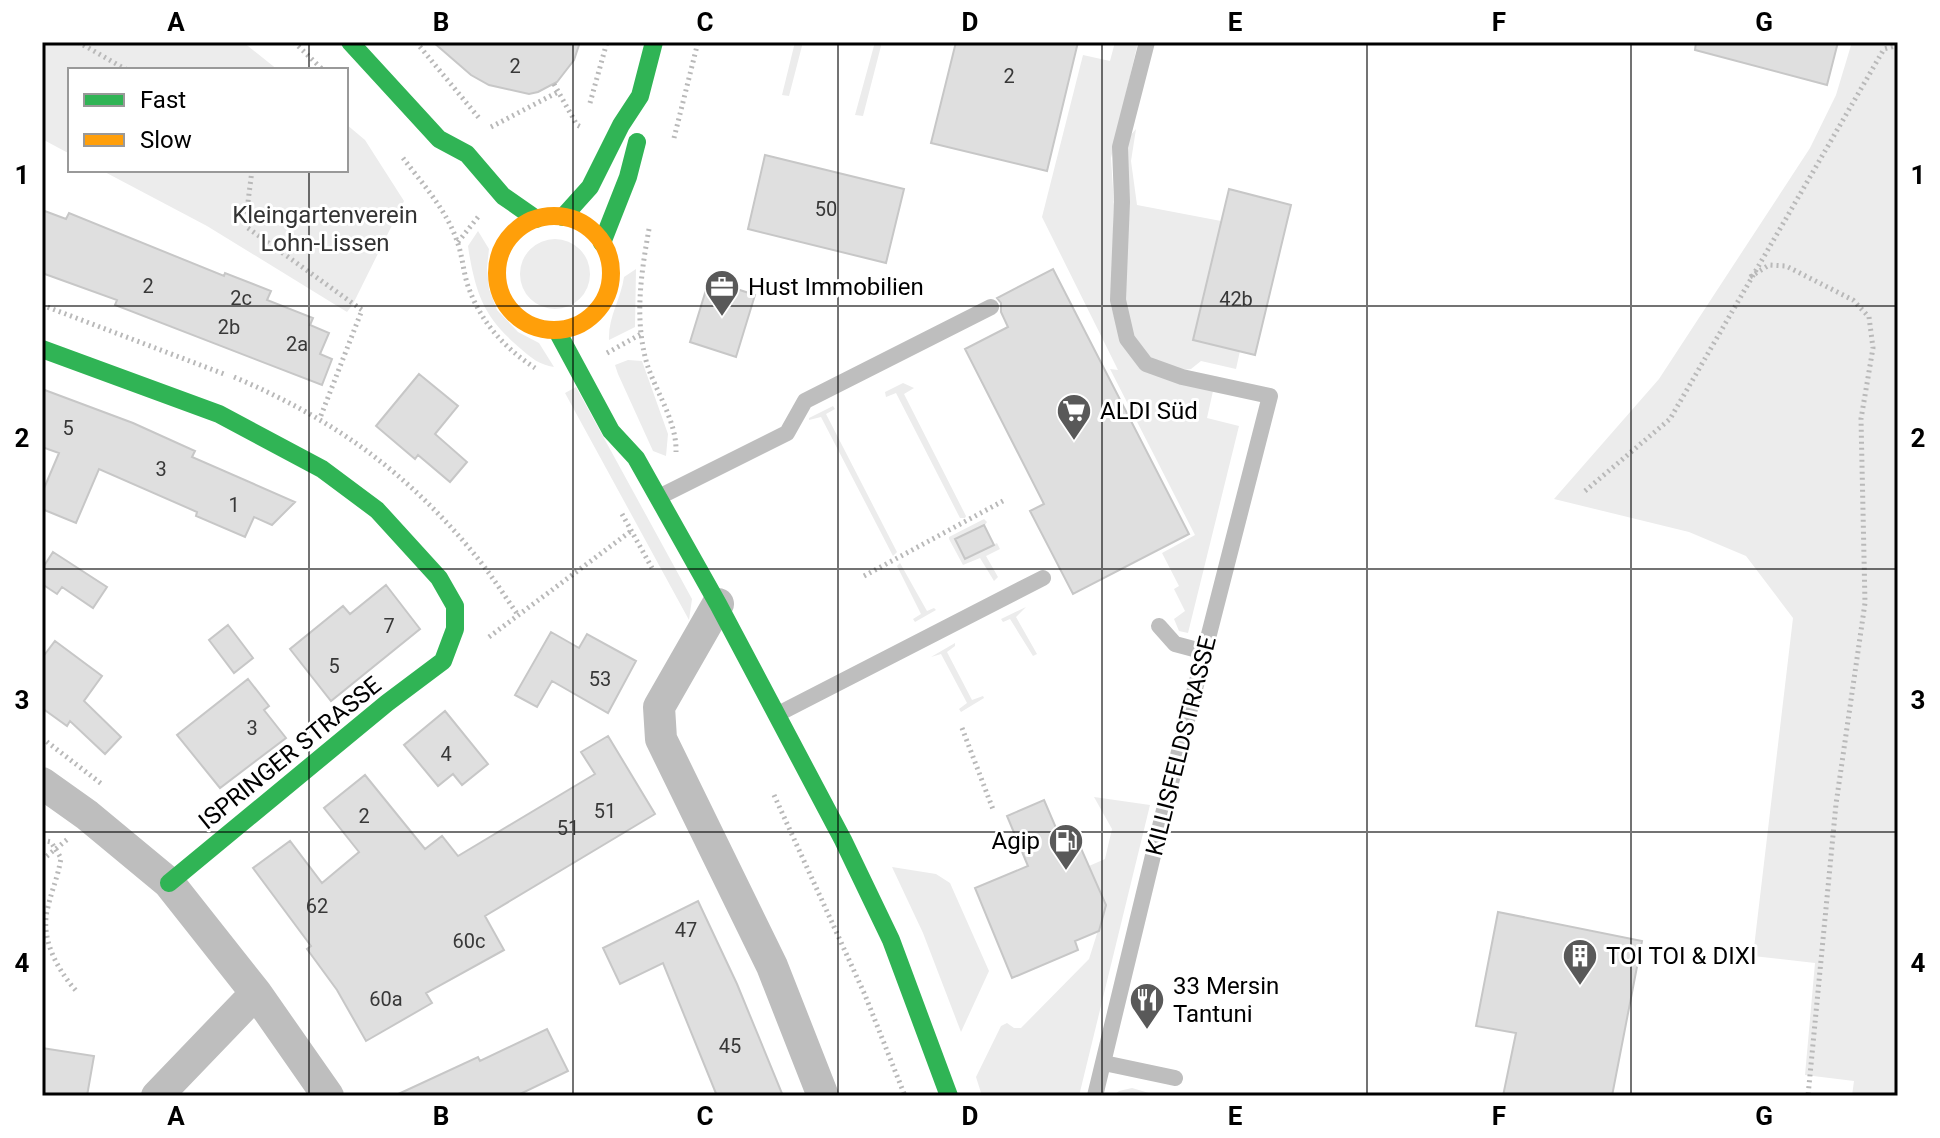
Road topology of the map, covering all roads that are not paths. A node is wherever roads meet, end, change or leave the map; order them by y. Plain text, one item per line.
1 (350, 42) edge
2 (654, 42) edge
3 (1147, 42) edge
4 (640, 96) junction
5 (439, 139) junction
6 (448, 165) dead end
7 (563, 217) junction
8 (536, 219) junction
9 (487, 227) dead end
10 (602, 243) junction
11 (500, 254) junction
12 (991, 307) dead end
13 (557, 331) junction
14 (42, 349) edge
15 (630, 426) dead end
16 (636, 458) junction
17 (658, 498) junction
18 (1043, 578) dead end
19 (718, 604) junction
20 (1159, 626) dead end
21 (1205, 652) junction
22 (777, 715) junction
23 (42, 783) edge
24 (169, 883) junction
25 (256, 993) junction
26 (1104, 1063) junction
27 (1175, 1078) dead end
28 (157, 1096) edge
29 (328, 1096) edge
30 (823, 1096) edge
31 (949, 1096) edge
32 (1095, 1096) edge

1 - 5 main road
2 - 4 main road
3 - 21 lane, KILLISFELDSTRASSE
4 - 7 main road
4 - 10 main road
5 - 6 main road
5 - 8 main road
7 - 8 main road
7 - 10 main road
8 - 11 main road
9 - 11 main road
10 - 13 main road
11 - 13 main road
12 - 17 lane
13 - 16 main road
14 - 24 main road, ISPRINGER STRASSE
15 - 16 main road
16 - 17 main road
17 - 19 main road
18 - 22 lane
19 - 22 main road
19 - 30 street
20 - 21 lane
21 - 26 lane, KILLISFELDSTRASSE
22 - 31 main road
23 - 24 street
24 - 25 street
25 - 28 street
25 - 29 street
26 - 27 lane
26 - 32 lane, KILLISFELDSTRASSE

